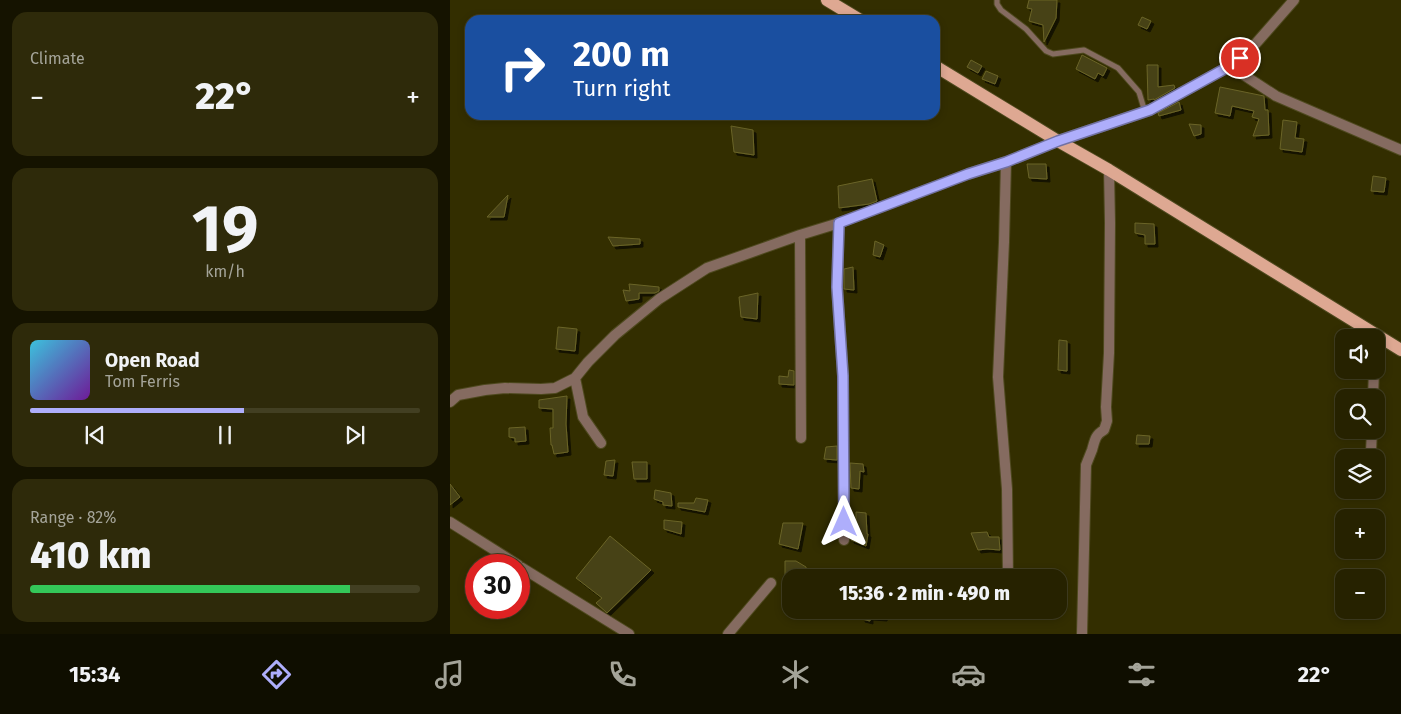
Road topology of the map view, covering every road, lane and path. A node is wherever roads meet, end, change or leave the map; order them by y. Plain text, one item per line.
1 (827, 0) edge
2 (997, 0) edge
3 (1294, 0) edge
4 (852, 15) edge
5 (1230, 66) junction
6 (940, 69) edge
7 (1145, 112) junction
8 (1058, 141) junction
9 (1401, 150) edge
10 (1006, 162) junction
11 (1109, 170) junction
12 (839, 223) junction
13 (800, 235) junction
14 (1362, 329) edge
15 (1385, 342) edge
16 (1401, 350) edge
17 (575, 378) junction
18 (450, 402) edge
19 (800, 438) dead end
20 (601, 443) dead end
21 (450, 522) edge
22 (844, 540) dead end
23 (501, 554) edge
24 (1008, 569) edge
25 (530, 572) edge
26 (771, 583) dead end
27 (629, 634) edge
28 (728, 634) edge
29 (1082, 634) edge

1 - 4 main road
2 - 7 lane
3 - 5 street
5 - 7 street
5 - 9 street
6 - 8 main road
7 - 8 street
8 - 10 street
8 - 11 main road
10 - 12 street
10 - 24 street
11 - 14 main road
11 - 29 street
12 - 13 street
12 - 22 street
13 - 17 street
13 - 19 street
15 - 16 main road
17 - 18 street
17 - 20 street
21 - 23 street
25 - 27 street
26 - 28 street

